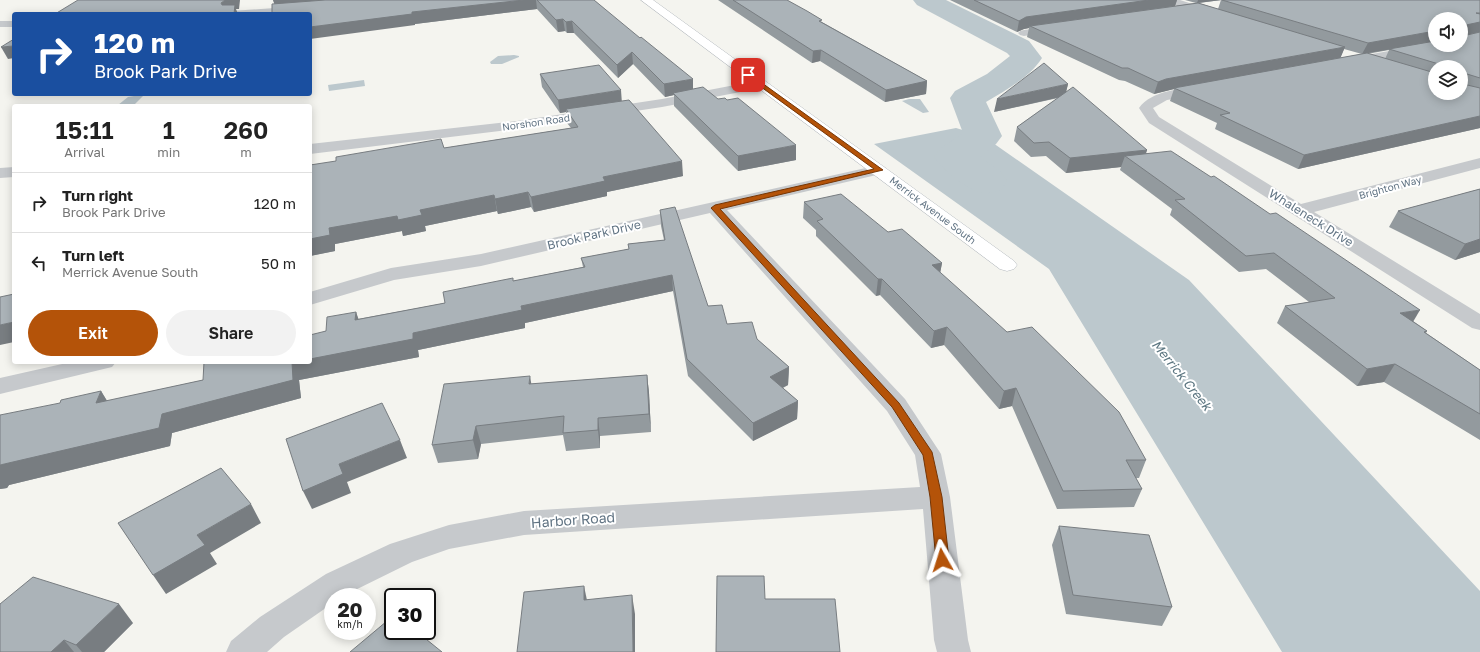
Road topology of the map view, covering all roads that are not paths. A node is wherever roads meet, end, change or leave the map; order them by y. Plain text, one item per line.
1 (646, 0) edge
2 (1168, 0) edge
3 (314, 8) edge
4 (1195, 8) junction
5 (1222, 11) edge
6 (259, 12) edge
7 (1172, 12) edge
8 (0, 24) edge
9 (12, 24) edge
10 (1069, 27) edge
11 (1024, 33) edge
12 (1428, 48) edge
13 (1339, 59) edge
14 (1361, 60) junction
15 (1383, 67) edge
16 (761, 84) junction
17 (1213, 87) edge
18 (312, 150) edge
19 (1480, 163) edge
20 (879, 170) junction
21 (12, 172) edge
22 (0, 173) edge
23 (715, 208) junction
24 (1299, 210) junction
25 (1007, 265) dead end
26 (312, 298) edge
27 (1480, 323) edge
28 (95, 364) edge
29 (0, 386) edge
30 (936, 497) junction
31 (243, 652) edge
32 (954, 652) edge

1 - 16 street, Merrick Avenue South
2 - 4 street
3 - 6 street
4 - 5 street
4 - 7 street
8 - 9 street
10 - 11 street
12 - 14 street
13 - 14 street
14 - 15 street
16 - 18 street, Norshon Road
16 - 20 street, Merrick Avenue South
17 - 24 street, Whaleneck Drive
19 - 24 street, Brighton Way
20 - 23 street, Brook Park Drive
20 - 25 street, Merrick Avenue South
21 - 22 street
23 - 26 street, Brook Park Drive
23 - 30 street
24 - 27 street, Whaleneck Drive
28 - 29 street
30 - 31 street, Harbor Road
30 - 32 street

